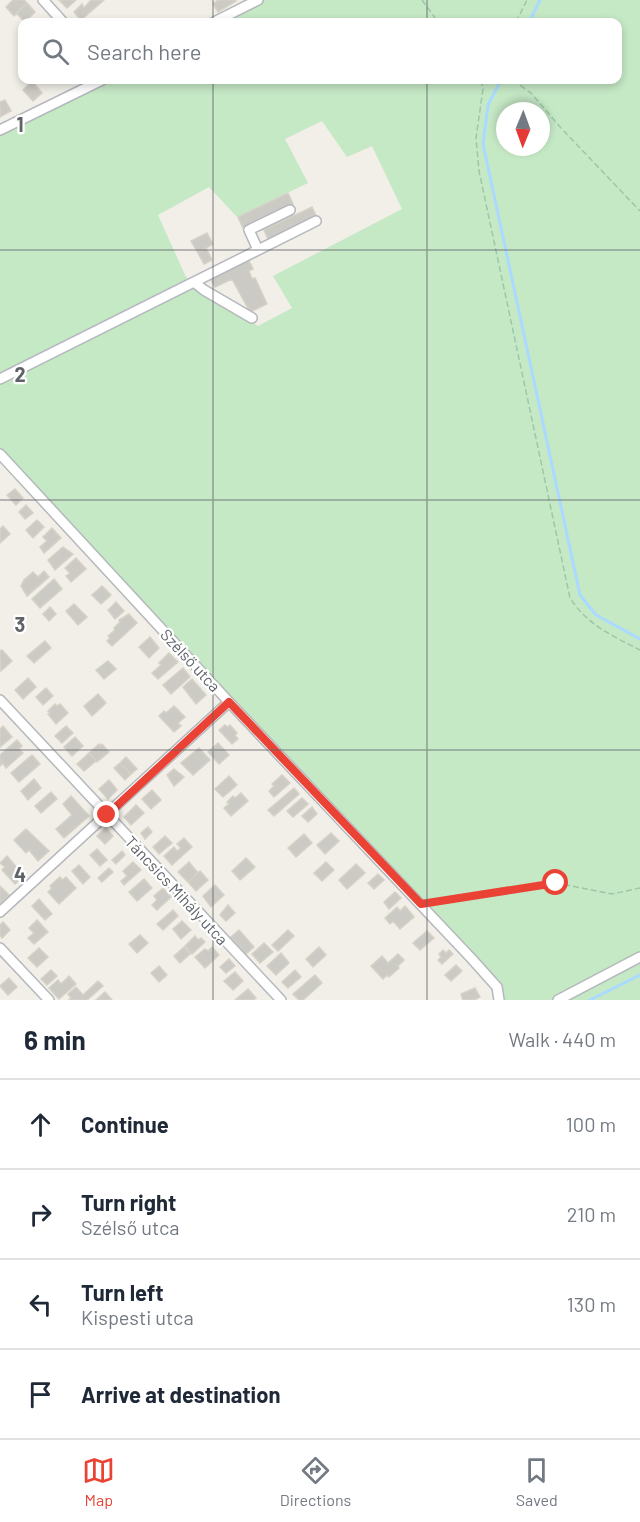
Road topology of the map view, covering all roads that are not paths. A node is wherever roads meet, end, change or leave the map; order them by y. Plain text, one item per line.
1 (42, 0) edge
2 (258, 0) edge
3 (59, 18) edge
4 (222, 18) edge
5 (94, 84) edge
6 (0, 130) edge
7 (290, 210) dead end
8 (316, 221) dead end
9 (258, 250) junction
10 (194, 282) junction
11 (252, 318) dead end
12 (0, 379) edge
13 (0, 454) edge
14 (0, 700) edge
15 (229, 702) junction
16 (107, 815) junction
17 (0, 912) edge
18 (0, 948) edge
19 (640, 957) edge
20 (49, 1000) edge
21 (280, 1000) edge
22 (499, 1000) edge
23 (558, 1000) edge

1 - 3 street
2 - 4 street
5 - 6 street
7 - 9 street
8 - 9 street
9 - 10 street
10 - 11 street
10 - 12 street
13 - 15 street, Szélső utca
14 - 16 street, Táncsics Mihály utca
15 - 16 street
15 - 22 street, Szélső utca
16 - 17 street
16 - 21 street, Táncsics Mihály utca
18 - 20 street
19 - 23 street

